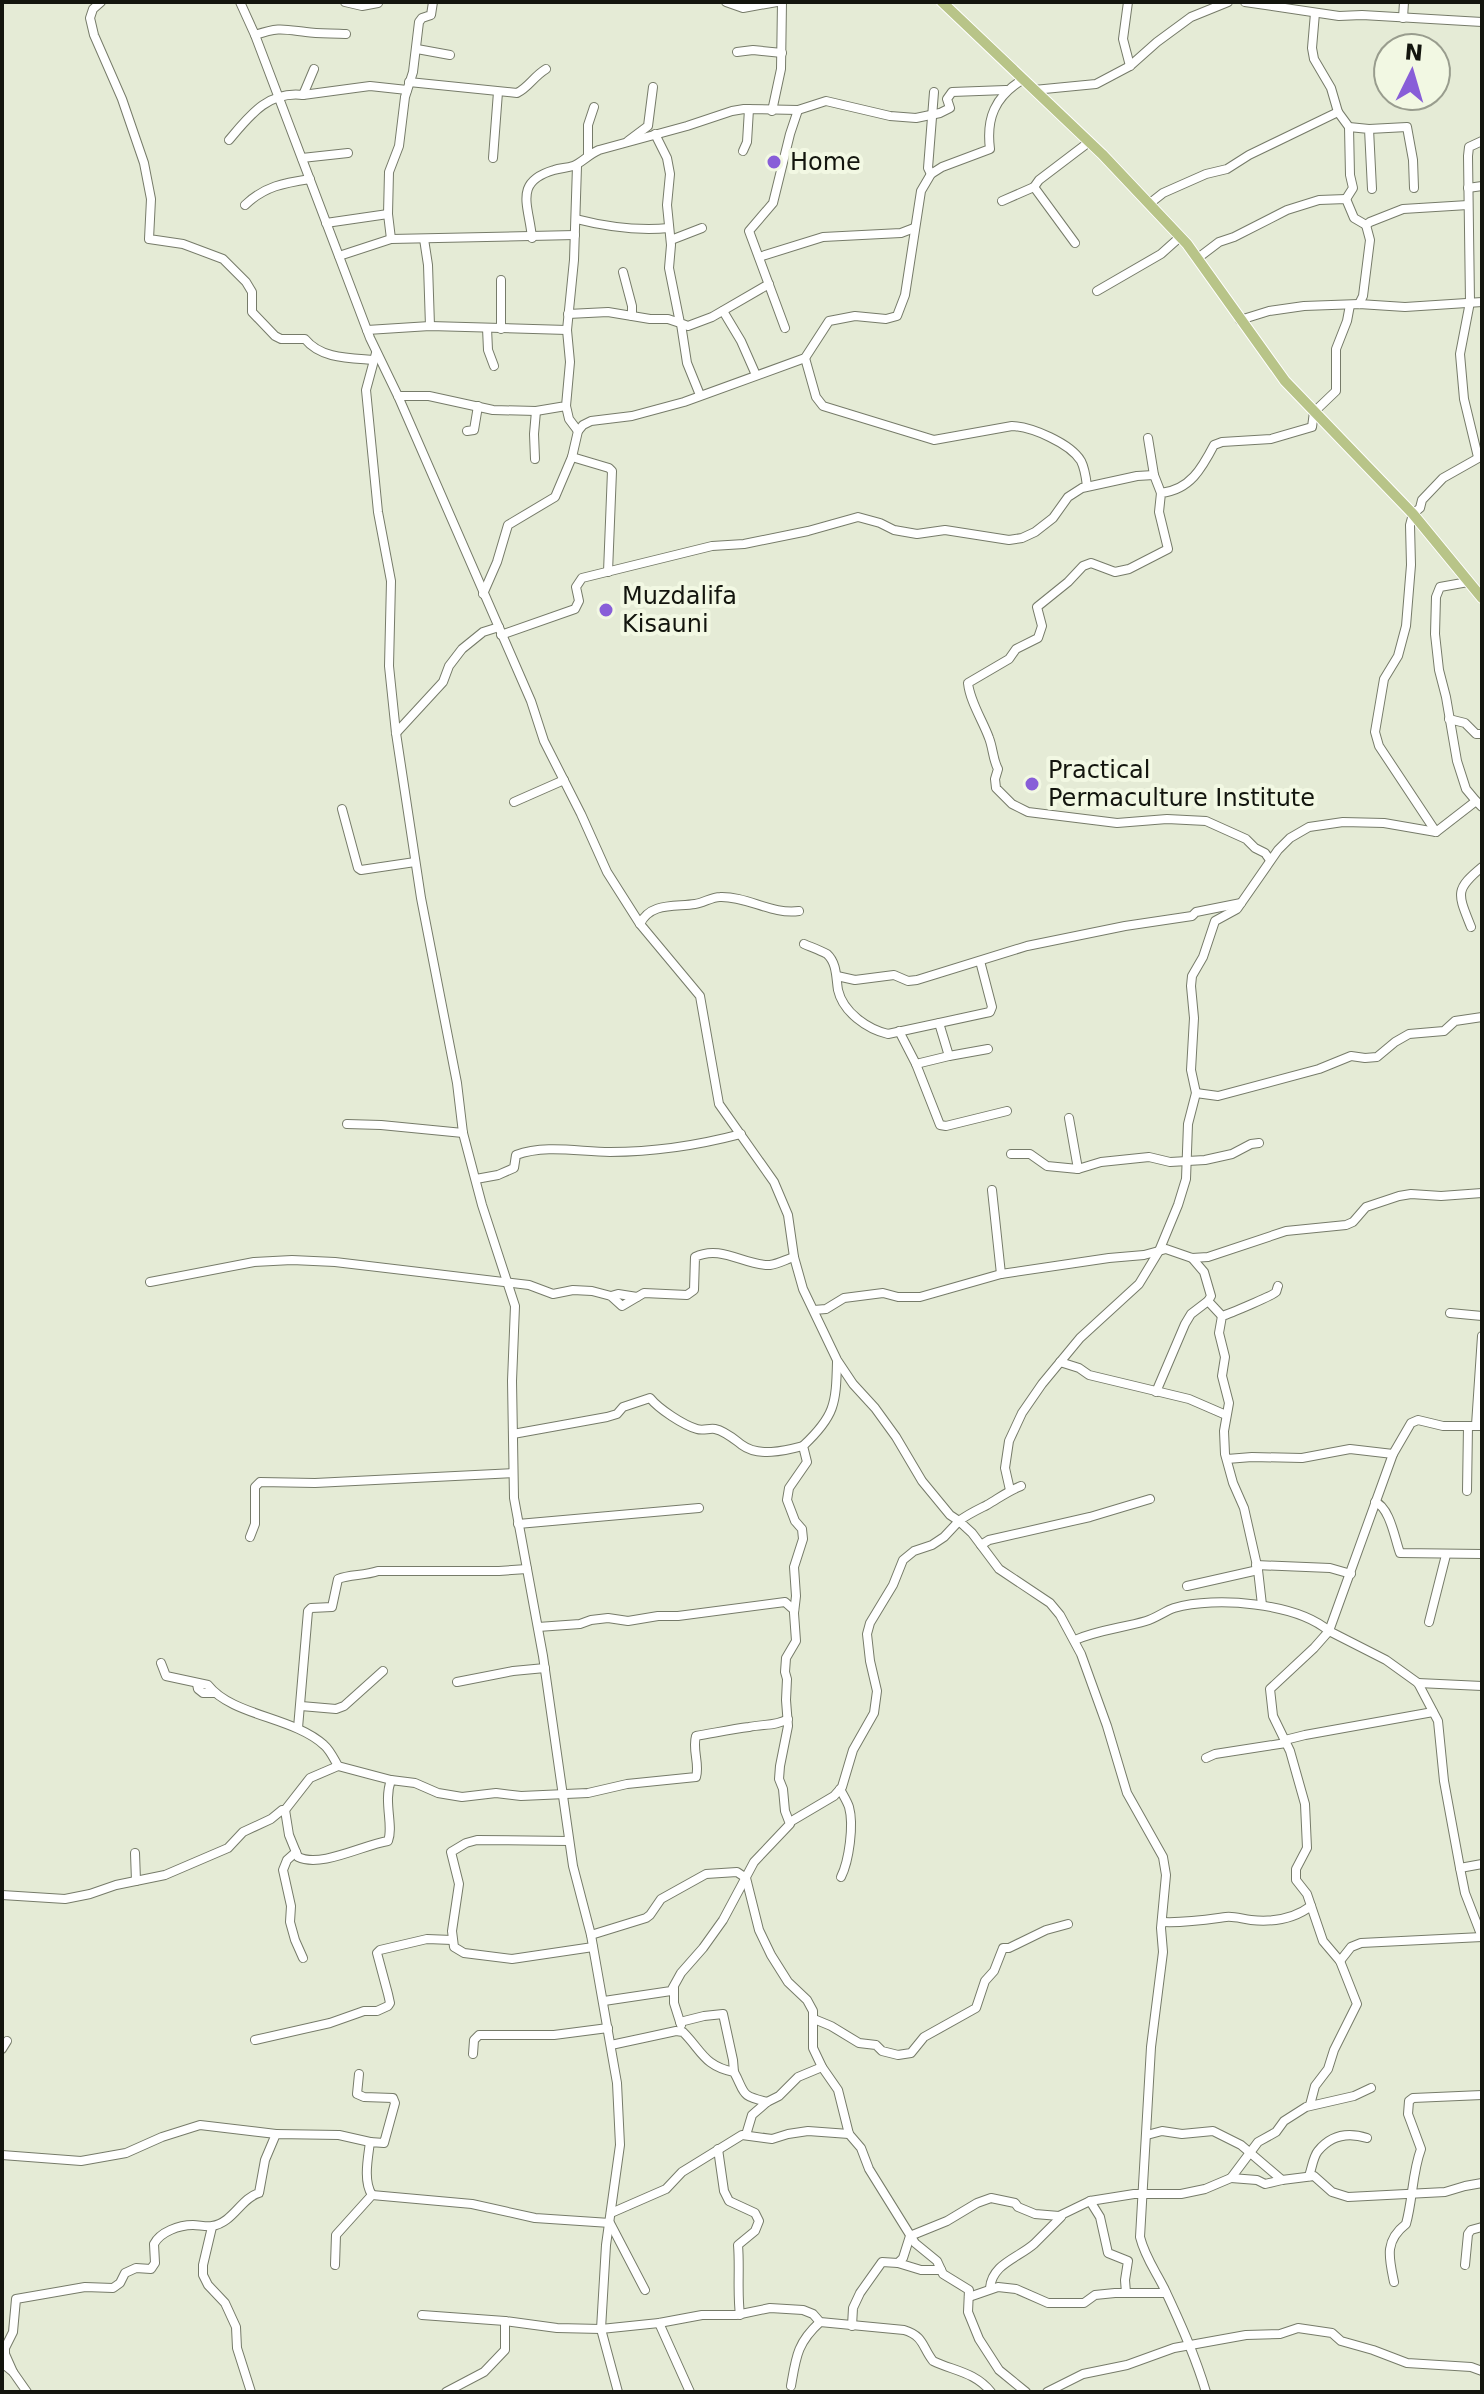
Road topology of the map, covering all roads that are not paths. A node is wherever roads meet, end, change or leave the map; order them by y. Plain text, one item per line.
1 (101, 2) edge
2 (240, 2) edge
3 (345, 2) edge
4 (433, 2) edge
5 (726, 2) edge
6 (780, 2) edge
7 (942, 2) edge
8 (1128, 2) edge
9 (1228, 2) edge
10 (1245, 2) edge
11 (1404, 2) edge
12 (378, 3) edge
13 (1315, 13) junction
14 (1403, 18) junction
15 (1482, 22) edge
16 (346, 34) dead end
17 (255, 35) junction
18 (417, 49) junction
19 (737, 52) dead end
20 (782, 53) junction
21 (450, 55) dead end
22 (1130, 66) junction
23 (314, 69) dead end
24 (546, 69) dead end
25 (1022, 80) junction
26 (408, 86) junction
27 (653, 87) dead end
28 (1006, 90) junction
29 (1033, 91) junction
30 (498, 92) junction
31 (934, 92) dead end
32 (303, 95) junction
33 (277, 96) junction
34 (594, 107) dead end
35 (749, 109) junction
36 (798, 110) junction
37 (772, 111) junction
38 (1338, 112) junction
39 (933, 114) junction
40 (1349, 127) junction
41 (1369, 129) junction
42 (655, 134) junction
43 (229, 140) dead end
44 (1482, 141) edge
45 (628, 142) junction
46 (1089, 142) junction
47 (743, 151) dead end
48 (348, 153) dead end
49 (588, 155) junction
50 (302, 158) junction
51 (493, 158) dead end
52 (577, 166) junction
53 (931, 174) junction
54 (310, 179) junction
55 (1482, 186) edge
56 (1034, 187) junction
57 (1414, 188) dead end
58 (1468, 188) junction
59 (1372, 189) dead end
60 (1346, 199) junction
61 (1002, 201) dead end
62 (1149, 204) junction
63 (245, 205) dead end
64 (1468, 205) junction
65 (388, 214) junction
66 (576, 219) junction
67 (326, 223) junction
68 (1366, 225) junction
69 (669, 228) junction
70 (702, 228) dead end
71 (914, 228) junction
72 (575, 235) junction
73 (1180, 237) junction
74 (532, 238) junction
75 (391, 239) junction
76 (424, 239) junction
77 (671, 240) junction
78 (1075, 243) dead end
79 (339, 256) junction
80 (759, 257) junction
81 (1198, 258) junction
82 (623, 272) dead end
83 (501, 280) dead end
84 (769, 284) junction
85 (1097, 291) dead end
86 (1470, 302) junction
87 (1482, 302) edge
88 (1355, 304) junction
89 (723, 311) junction
90 (568, 314) junction
91 (632, 316) junction
92 (1240, 320) junction
93 (681, 324) junction
94 (430, 326) junction
95 (487, 328) junction
96 (785, 328) dead end
97 (501, 329) junction
98 (367, 330) junction
99 (567, 330) junction
100 (375, 356) junction
101 (805, 358) junction
102 (494, 366) dead end
103 (756, 375) junction
104 (700, 395) junction
105 (398, 396) junction
106 (478, 406) junction
107 (566, 406) junction
108 (536, 411) junction
109 (1318, 416) junction
110 (467, 431) dead end
111 (578, 431) junction
112 (1148, 438) dead end
113 (1480, 456) edge
114 (572, 457) junction
115 (535, 459) dead end
116 (1154, 475) junction
117 (1087, 486) junction
118 (1161, 493) junction
119 (1413, 514) junction
120 (608, 572) junction
121 (1468, 582) junction
122 (483, 594) junction
123 (1482, 598) edge
124 (500, 631) junction
125 (1449, 719) junction
126 (396, 733) junction
127 (1482, 734) edge
128 (564, 780) junction
129 (514, 802) dead end
130 (1479, 804) edge
131 (342, 809) dead end
132 (1436, 832) junction
133 (1270, 860) junction
134 (415, 862) junction
135 (1482, 867) edge
136 (1241, 903) junction
137 (799, 911) dead end
138 (640, 924) junction
139 (1471, 927) dead end
140 (804, 944) dead end
141 (980, 961) junction
142 (837, 976) junction
143 (1482, 1017) edge
144 (939, 1023) junction
145 (899, 1031) junction
146 (988, 1049) dead end
147 (949, 1056) junction
148 (916, 1064) junction
149 (1196, 1093) junction
150 (1007, 1111) dead end
151 (1069, 1118) dead end
152 (347, 1124) dead end
153 (463, 1133) junction
154 (741, 1134) junction
155 (1259, 1143) dead end
156 (1011, 1154) dead end
157 (1186, 1162) junction
158 (1078, 1169) junction
159 (476, 1179) junction
160 (992, 1190) dead end
161 (1482, 1193) edge
162 (1159, 1251) junction
163 (794, 1257) junction
164 (1192, 1258) junction
165 (1001, 1274) junction
166 (150, 1282) dead end
167 (508, 1282) junction
168 (1278, 1286) dead end
169 (1208, 1301) junction
170 (814, 1310) junction
171 (1450, 1313) dead end
172 (1222, 1316) junction
173 (1482, 1316) edge
174 (1482, 1336) edge
175 (837, 1360) junction
176 (1060, 1362) junction
177 (1156, 1392) junction
178 (1226, 1415) junction
179 (1475, 1426) edge
180 (513, 1434) junction
181 (803, 1446) junction
182 (1393, 1454) junction
183 (1227, 1459) junction
184 (513, 1473) junction
185 (1021, 1486) dead end
186 (1010, 1490) junction
187 (1467, 1491) dead end
188 (1150, 1499) dead end
189 (1375, 1502) junction
190 (699, 1508) dead end
191 (959, 1521) junction
192 (518, 1524) junction
193 (250, 1537) dead end
194 (981, 1545) junction
195 (1482, 1554) edge
196 (1446, 1555) junction
197 (1257, 1568) junction
198 (527, 1569) junction
199 (1351, 1574) junction
200 (1187, 1586) dead end
201 (1262, 1605) junction
202 (794, 1610) junction
203 (1429, 1622) dead end
204 (538, 1627) junction
205 (1329, 1631) junction
206 (1075, 1640) junction
207 (161, 1663) dead end
208 (545, 1668) junction
209 (383, 1671) dead end
210 (457, 1682) dead end
211 (1418, 1683) junction
212 (1482, 1686) edge
213 (301, 1706) junction
214 (1433, 1712) junction
215 (788, 1719) junction
216 (298, 1728) junction
217 (1285, 1742) junction
218 (1206, 1758) dead end
219 (338, 1766) junction
220 (391, 1780) junction
221 (840, 1789) junction
222 (562, 1793) junction
223 (285, 1810) junction
224 (790, 1822) junction
225 (569, 1841) junction
226 (296, 1852) junction
227 (135, 1853) dead end
228 (1482, 1864) edge
229 (1460, 1868) junction
230 (841, 1877) dead end
231 (746, 1878) junction
232 (136, 1881) junction
233 (2, 1895) edge
234 (1311, 1906) junction
235 (1163, 1922) junction
236 (1068, 1924) dead end
237 (591, 1935) junction
238 (1482, 1937) edge
239 (452, 1940) junction
240 (593, 1947) junction
241 (303, 1958) dead end
242 (1340, 1961) junction
243 (674, 1987) junction
244 (604, 2001) junction
245 (814, 2019) junction
246 (680, 2022) junction
247 (608, 2028) junction
248 (683, 2032) junction
249 (255, 2040) dead end
250 (611, 2045) junction
251 (473, 2054) dead end
252 (822, 2067) junction
253 (734, 2072) junction
254 (359, 2074) dead end
255 (1371, 2088) dead end
256 (1482, 2095) edge
257 (767, 2102) junction
258 (1310, 2105) junction
259 (276, 2134) junction
260 (849, 2134) junction
261 (746, 2135) junction
262 (1147, 2135) junction
263 (1367, 2138) dead end
264 (370, 2142) junction
265 (718, 2149) junction
266 (1250, 2153) junction
267 (2, 2155) edge
268 (1309, 2176) junction
269 (1231, 2178) junction
270 (1282, 2180) junction
271 (1482, 2183) edge
272 (1143, 2194) junction
273 (1413, 2194) junction
274 (372, 2195) junction
275 (1090, 2201) junction
276 (1062, 2216) junction
277 (610, 2218) junction
278 (212, 2227) junction
279 (1482, 2227) edge
280 (910, 2236) junction
281 (898, 2263) junction
282 (335, 2265) dead end
283 (1465, 2265) dead end
284 (941, 2270) junction
285 (1394, 2282) dead end
286 (990, 2288) junction
287 (645, 2290) dead end
288 (1126, 2293) junction
289 (1166, 2293) junction
290 (969, 2297) junction
291 (422, 2315) dead end
292 (740, 2315) junction
293 (505, 2321) junction
294 (820, 2322) junction
295 (659, 2323) junction
296 (852, 2326) junction
297 (601, 2329) junction
298 (1191, 2346) junction
299 (2, 2363) edge
300 (1482, 2371) edge
301 (13, 2372) junction
302 (791, 2386) dead end
303 (27, 2392) edge
304 (251, 2392) edge
305 (446, 2392) edge
306 (618, 2392) edge
307 (690, 2392) edge
308 (991, 2392) edge
309 (1026, 2392) edge
310 (1047, 2392) edge
311 (1206, 2392) edge

1 - 100 street
2 - 17 street
3 - 12 street
4 - 18 street
5 - 6 street
6 - 20 street
7 - 25 main road
8 - 22 street
9 - 22 street
10 - 13 street
11 - 14 street
13 - 14 street
13 - 38 street
14 - 15 street
16 - 17 street
17 - 33 street
18 - 21 street
18 - 26 street
19 - 20 street
20 - 37 street
22 - 29 street
23 - 32 street
24 - 30 street
25 - 28 street
25 - 29 main road
26 - 30 street
26 - 32 street
26 - 65 street
27 - 45 street
28 - 39 street
28 - 53 street
29 - 46 main road
30 - 51 street
31 - 39 street
32 - 33 street
33 - 43 street
33 - 50 street
34 - 49 street
35 - 37 street
35 - 42 street
35 - 47 street
36 - 37 street
36 - 39 street
36 - 80 street
38 - 40 street
38 - 62 street
39 - 53 street
40 - 41 street
40 - 60 street
41 - 57 street
41 - 59 street
42 - 45 street
42 - 69 street
44 - 58 street
45 - 49 street
46 - 56 street
46 - 62 main road
48 - 50 street
49 - 52 street
50 - 54 street
52 - 66 street
52 - 74 street
53 - 71 street
54 - 63 street
54 - 67 street
55 - 58 street
56 - 61 street
56 - 78 street
58 - 64 street
60 - 68 street
60 - 81 street
62 - 73 main road
64 - 68 street
64 - 86 street
65 - 67 street
65 - 75 street
66 - 69 street
66 - 72 street
67 - 79 street
68 - 88 street
69 - 77 street
70 - 77 street
71 - 80 street
71 - 101 street
72 - 74 street
72 - 90 street
73 - 81 main road
73 - 85 street
74 - 76 street
75 - 76 street
75 - 79 street
76 - 94 street
77 - 93 street
79 - 98 street
80 - 84 street
81 - 92 main road
82 - 91 street
83 - 97 street
84 - 89 street
84 - 96 street
86 - 87 street
86 - 88 street
86 - 113 street
88 - 92 street
88 - 109 street
89 - 93 street
89 - 103 street
90 - 91 street
90 - 99 street
91 - 93 street
92 - 109 main road
93 - 104 street
94 - 95 street
94 - 98 street
95 - 97 street
95 - 102 street
97 - 99 street
98 - 100 street
99 - 107 street
100 - 105 street
100 - 126 street
101 - 103 street
101 - 117 street
103 - 104 street
104 - 111 street
105 - 106 street
105 - 122 street
106 - 108 street
106 - 110 street
107 - 108 street
107 - 111 street
108 - 115 street
109 - 118 street
109 - 119 main road
111 - 114 street
112 - 116 street
113 - 119 street
114 - 120 street
114 - 122 street
116 - 117 street
116 - 118 street
117 - 120 street
118 - 133 street
119 - 121 main road
119 - 132 street
120 - 124 street
121 - 123 main road
121 - 125 street
122 - 124 street
124 - 126 street
124 - 128 street
125 - 127 street
125 - 130 street
126 - 134 street
128 - 129 street
128 - 138 street
130 - 132 street
131 - 134 street
132 - 133 street
133 - 136 street
134 - 153 street
135 - 139 street
136 - 141 street
136 - 149 street
137 - 138 street
138 - 154 street
140 - 142 street
141 - 142 street
141 - 144 street
142 - 145 street
143 - 149 street
144 - 145 street
144 - 147 street
145 - 148 street
146 - 147 street
147 - 148 street
148 - 150 street
149 - 157 street
151 - 158 street
152 - 153 street
153 - 159 street
154 - 159 street
154 - 163 street
155 - 157 street
156 - 158 street
157 - 158 street
157 - 162 street
159 - 167 street
160 - 165 street
161 - 164 street
162 - 164 street
162 - 165 street
162 - 176 street
163 - 167 street
163 - 170 street
164 - 169 street
165 - 170 street
166 - 167 street
167 - 180 street
168 - 172 street
169 - 172 street
169 - 177 street
170 - 175 street
171 - 173 street
172 - 178 street
174 - 179 street
175 - 181 street
175 - 191 street
176 - 177 street
176 - 186 street
177 - 178 street
178 - 183 street
179 - 182 street
179 - 187 street
180 - 181 street
180 - 184 street
181 - 202 street
182 - 183 street
182 - 189 street
183 - 197 street
184 - 192 street
184 - 193 street
185 - 186 street
186 - 191 street
188 - 194 street
189 - 196 street
189 - 199 street
190 - 192 street
191 - 194 street
191 - 221 street
192 - 198 street
194 - 206 street
195 - 196 street
196 - 203 street
197 - 199 street
197 - 200 street
197 - 201 street
198 - 204 street
198 - 213 street
199 - 205 street
201 - 205 street
201 - 206 street
202 - 204 street
202 - 215 street
204 - 208 street
205 - 211 street
205 - 217 street
206 - 235 street
207 - 216 street
208 - 210 street
208 - 222 street
209 - 213 street
211 - 212 street
211 - 214 street
213 - 216 street
214 - 217 street
214 - 229 street
215 - 222 street
215 - 224 street
216 - 219 street
217 - 218 street
217 - 234 street
219 - 220 street
219 - 223 street
220 - 222 street
220 - 226 street
221 - 224 street
221 - 230 street
222 - 225 street
223 - 226 street
223 - 232 street
224 - 231 street
225 - 237 street
225 - 239 street
226 - 241 street
227 - 232 street
228 - 229 street
229 - 238 street
231 - 237 street
231 - 243 street
231 - 245 street
232 - 233 street
234 - 235 street
234 - 242 street
235 - 262 street
236 - 245 street
237 - 240 street
238 - 242 street
239 - 240 street
239 - 249 street
240 - 244 street
242 - 258 street
243 - 244 street
243 - 246 street
244 - 247 street
245 - 252 street
246 - 248 street
246 - 253 street
247 - 250 street
247 - 251 street
248 - 250 street
248 - 253 street
250 - 277 street
252 - 257 street
252 - 260 street
253 - 257 street
254 - 264 street
255 - 258 street
256 - 273 street
257 - 261 street
258 - 266 street
259 - 264 street
259 - 267 street
259 - 278 street
260 - 261 street
260 - 280 street
261 - 265 street
262 - 266 street
262 - 272 street
263 - 268 street
264 - 274 street
265 - 277 street
265 - 292 street
266 - 269 street
266 - 270 street
268 - 270 street
268 - 273 street
269 - 270 street
269 - 272 street
271 - 273 street
272 - 275 street
272 - 289 street
273 - 285 street
274 - 277 street
274 - 282 street
275 - 276 street
275 - 288 street
276 - 280 street
276 - 286 street
277 - 287 street
277 - 297 street
278 - 301 street
278 - 304 street
279 - 283 street
280 - 281 street
280 - 284 street
281 - 284 street
281 - 296 street
284 - 290 street
286 - 288 street
286 - 290 street
288 - 289 street
289 - 298 street
290 - 309 street
291 - 293 street
292 - 294 street
292 - 295 street
293 - 297 street
293 - 305 street
294 - 296 street
294 - 302 street
295 - 297 street
295 - 307 street
296 - 308 street
297 - 306 street
298 - 300 street
298 - 310 street
298 - 311 street
299 - 301 street
301 - 303 street

